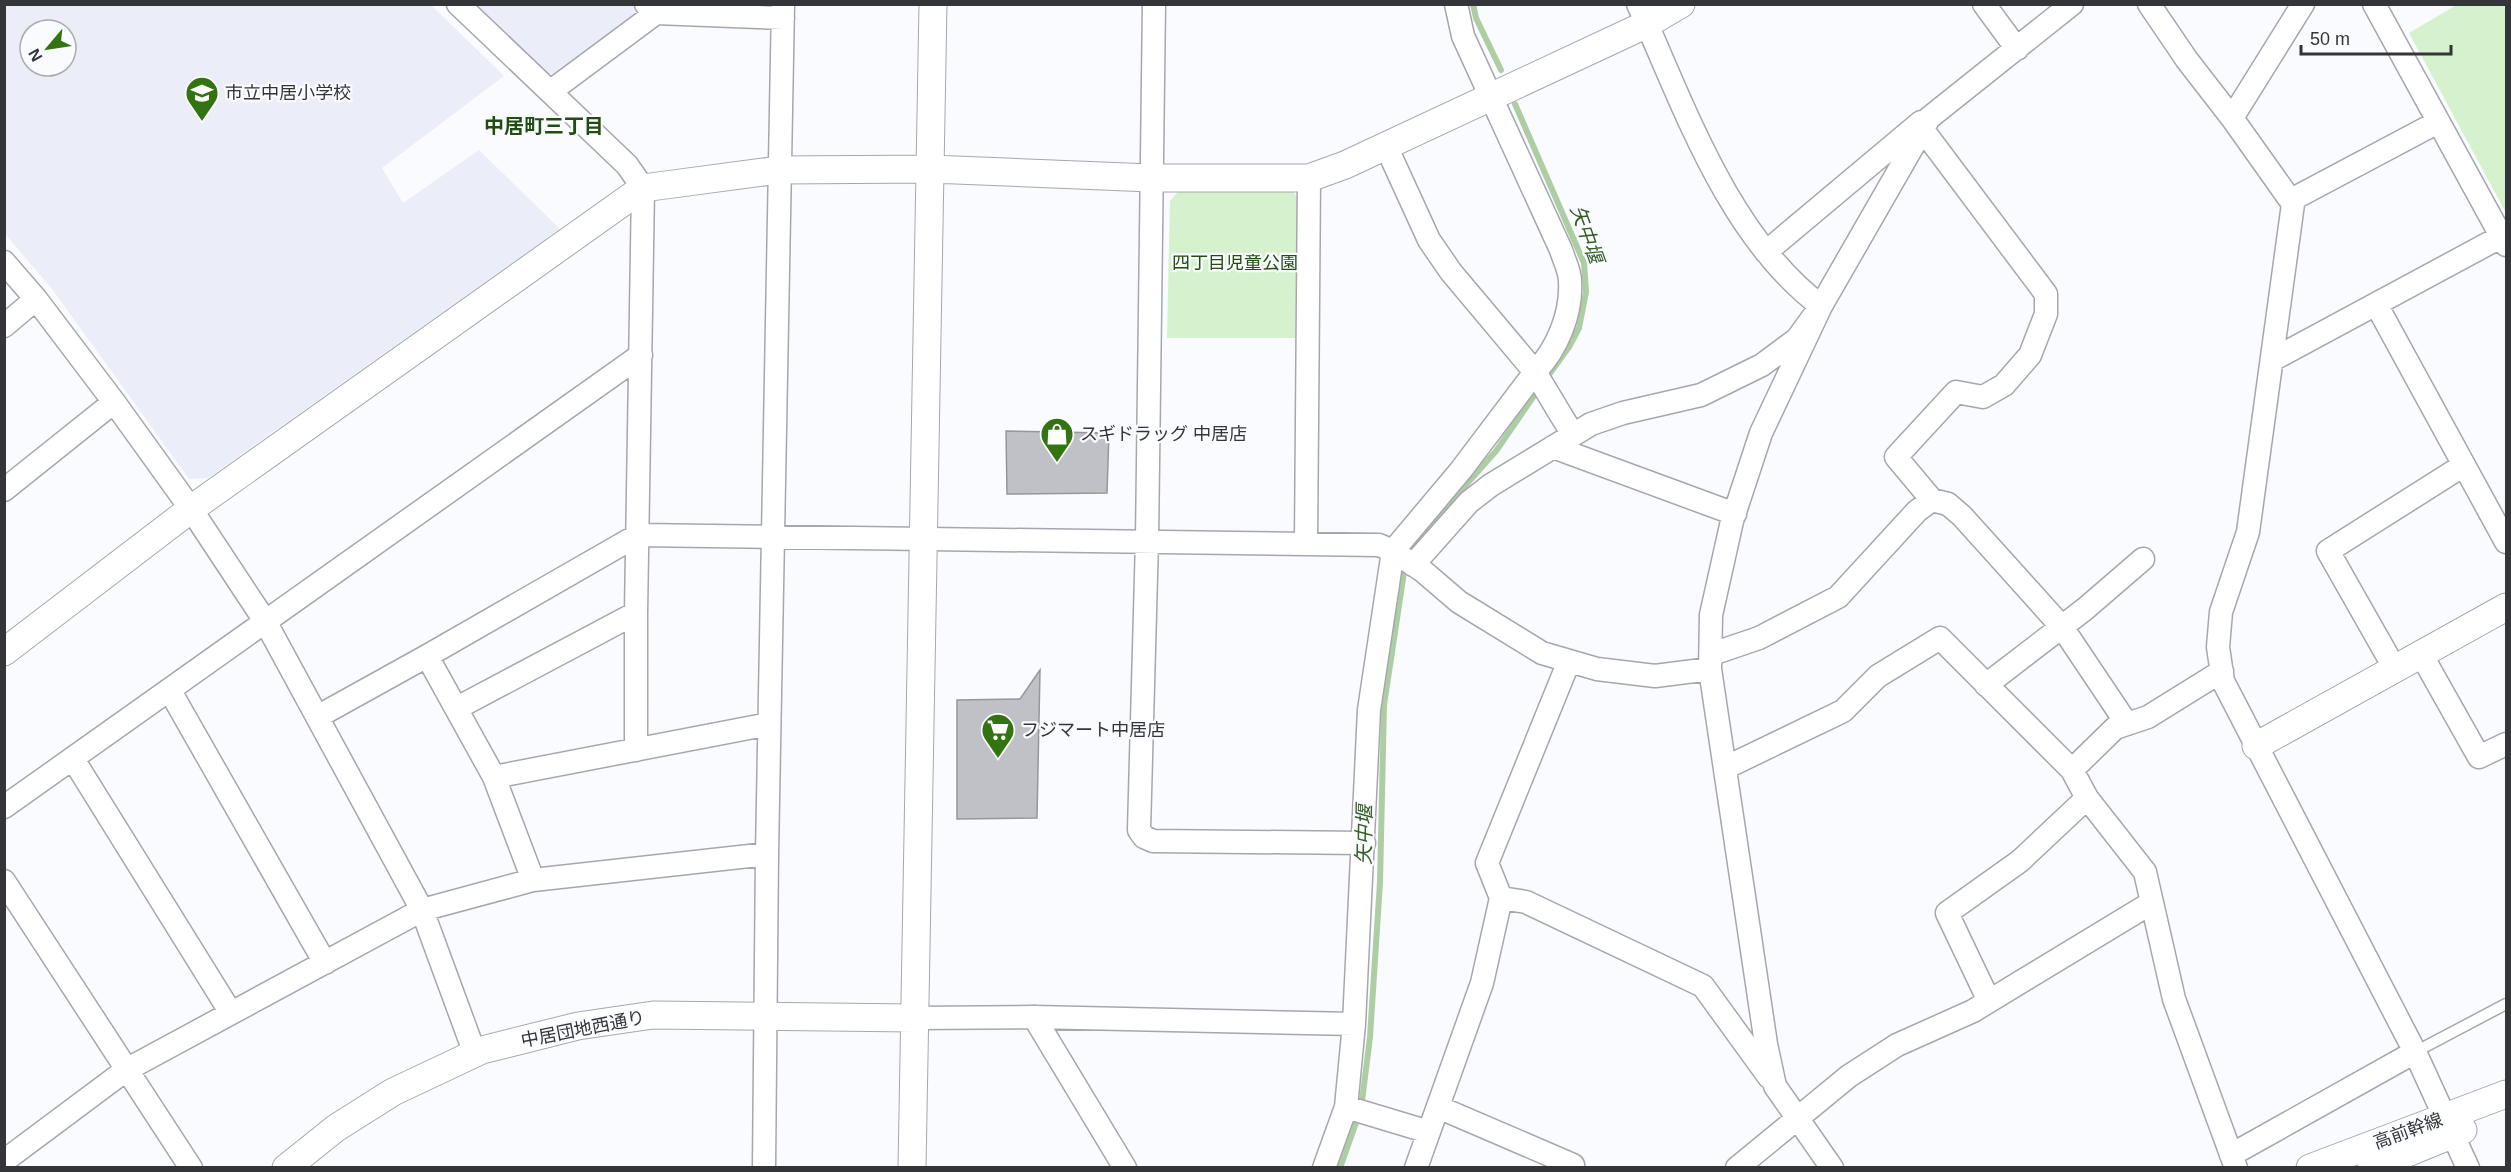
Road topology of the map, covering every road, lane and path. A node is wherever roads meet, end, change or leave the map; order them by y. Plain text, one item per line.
1 (458, 4) edge
2 (933, 4) edge
3 (1154, 4) edge
4 (1456, 4) edge
5 (1681, 4) edge
6 (1984, 4) edge
7 (2072, 4) edge
8 (2149, 4) edge
9 (2302, 4) edge
10 (2374, 4) edge
11 (653, 7) edge
12 (783, 11) edge
13 (1642, 14) edge
14 (2017, 48) junction
15 (551, 91) junction
16 (1491, 95) junction
17 (2232, 118) junction
18 (2438, 122) junction
19 (1926, 124) junction
20 (1386, 146) junction
21 (931, 169) junction
22 (779, 170) junction
23 (1151, 178) junction
24 (1309, 178) junction
25 (643, 188) junction
26 (2290, 200) junction
27 (2505, 238) edge
28 (1766, 252) junction
29 (4, 262) edge
30 (36, 299) junction
31 (2376, 304) junction
32 (1821, 306) junction
33 (4, 326) edge
34 (641, 355) junction
35 (2272, 360) junction
36 (1535, 372) junction
37 (114, 402) junction
38 (1573, 435) junction
39 (1553, 447) junction
40 (2464, 465) junction
41 (4, 490) edge
42 (1932, 500) junction
43 (191, 509) junction
44 (1735, 514) junction
45 (638, 535) junction
46 (773, 537) junction
47 (924, 539) junction
48 (1147, 540) junction
49 (1306, 542) junction
50 (2506, 542) edge
51 (1392, 551) junction
52 (2143, 559) dead end
53 (1413, 566) junction
54 (2506, 607) edge
55 (636, 613) junction
56 (265, 621) junction
57 (2062, 627) junction
58 (4, 652) edge
59 (2421, 654) junction
60 (427, 656) junction
61 (1569, 661) junction
62 (1711, 662) junction
63 (2395, 669) junction
64 (2222, 671) junction
65 (1986, 685) junction
66 (170, 691) junction
67 (457, 708) junction
68 (317, 717) junction
69 (769, 724) junction
70 (2127, 724) junction
71 (2506, 744) edge
72 (2256, 746) junction
73 (636, 750) junction
74 (73, 759) junction
75 (1725, 768) junction
76 (2072, 770) junction
77 (494, 777) junction
78 (2088, 798) junction
79 (4, 807) edge
80 (1364, 843) junction
81 (767, 854) junction
82 (533, 880) junction
83 (4, 881) edge
84 (1501, 898) junction
85 (2151, 903) junction
86 (423, 910) junction
87 (13, 912) edge
88 (325, 963) junction
89 (1989, 1001) junction
90 (2506, 1004) edge
91 (231, 1013) junction
92 (765, 1015) junction
93 (1034, 1017) junction
94 (914, 1018) junction
95 (1354, 1024) junction
96 (2415, 1052) junction
97 (475, 1054) junction
98 (126, 1070) junction
99 (1775, 1086) junction
100 (2506, 1094) edge
101 (1346, 1107) junction
102 (1438, 1107) junction
103 (2506, 1114) edge
104 (1796, 1118) junction
105 (2449, 1126) junction
106 (1429, 1132) junction
107 (4, 1161) edge
108 (2233, 1161) edge
109 (1573, 1166) dead end
110 (191, 1167) edge
111 (286, 1167) edge
112 (764, 1167) edge
113 (912, 1167) edge
114 (1125, 1167) edge
115 (1324, 1167) edge
116 (1416, 1167) edge
117 (1737, 1167) edge
118 (1832, 1167) edge
119 (2310, 1167) edge
120 (2371, 1167) edge
121 (2468, 1167) edge

1 - 15 street
2 - 21 street
3 - 23 street
4 - 16 street
5 - 13 street
6 - 14 street
7 - 14 street
8 - 17 street
9 - 17 street
10 - 18 street
11 - 12 street
11 - 15 street
12 - 22 street
13 - 16 street
13 - 28 street
14 - 19 street
15 - 25 street
16 - 20 street
16 - 36 street
17 - 26 street
18 - 26 street
18 - 27 street
19 - 28 street
19 - 32 street
19 - 42 street
20 - 24 street
20 - 36 street
21 - 22 street
21 - 23 street
21 - 47 street
22 - 25 street
22 - 46 street
23 - 24 street
23 - 48 street
24 - 49 street
25 - 34 street
25 - 43 street
26 - 35 street
27 - 31 street
28 - 32 street
29 - 30 street
30 - 33 street
30 - 37 street
31 - 35 street
31 - 40 street
32 - 38 street
32 - 44 street
34 - 45 street
34 - 56 street
35 - 64 street
36 - 38 street
36 - 51 street
37 - 41 street
37 - 43 street
38 - 39 street
39 - 44 street
39 - 53 street
40 - 50 street
40 - 63 street
42 - 57 street
42 - 62 street
43 - 56 street
43 - 58 street
44 - 62 street
45 - 46 street
45 - 55 street
45 - 60 street
46 - 47 street
46 - 69 street
47 - 48 street
47 - 94 street
48 - 49 street
48 - 80 street
49 - 51 street
51 - 53 street
51 - 80 street
52 - 57 street
53 - 61 street
54 - 59 street
55 - 67 street
55 - 73 street
56 - 66 street
56 - 68 street
57 - 65 street
57 - 70 street
59 - 63 street
59 - 71 street
60 - 67 street
60 - 68 street
61 - 62 street
61 - 84 street
62 - 75 street
63 - 72 street
64 - 70 street
64 - 72 street
65 - 75 street
65 - 76 street
66 - 74 street
66 - 88 street
67 - 77 street
68 - 86 street
69 - 73 street
69 - 81 street
70 - 76 street
72 - 96 street
73 - 77 street
74 - 79 street
74 - 91 street
75 - 99 street
76 - 78 street
77 - 82 street
78 - 85 street
78 - 89 street
80 - 95 street
81 - 82 street
81 - 92 street
82 - 86 street
83 - 87 street
84 - 99 street
84 - 102 street
85 - 89 street
85 - 108 street
86 - 88 street
86 - 97 street
87 - 98 street
88 - 91 street
89 - 104 street
90 - 96 lane
91 - 98 street
92 - 94 street, 中居団地西通り
92 - 97 street, 中居団地西通り
92 - 112 street
93 - 94 street
93 - 95 street
93 - 114 street
94 - 113 street
95 - 101 street
96 - 105 street
96 - 108 street
97 - 111 street, 中居団地西通り
98 - 107 street
98 - 110 street
99 - 104 street
100 - 105 street, 高前幹線
101 - 106 street
101 - 115 street
102 - 106 street
102 - 109 street
103 - 105 street, 高前幹線
104 - 117 street
104 - 118 street
105 - 119 street, 高前幹線
105 - 120 street, 高前幹線
105 - 121 street
106 - 116 street

